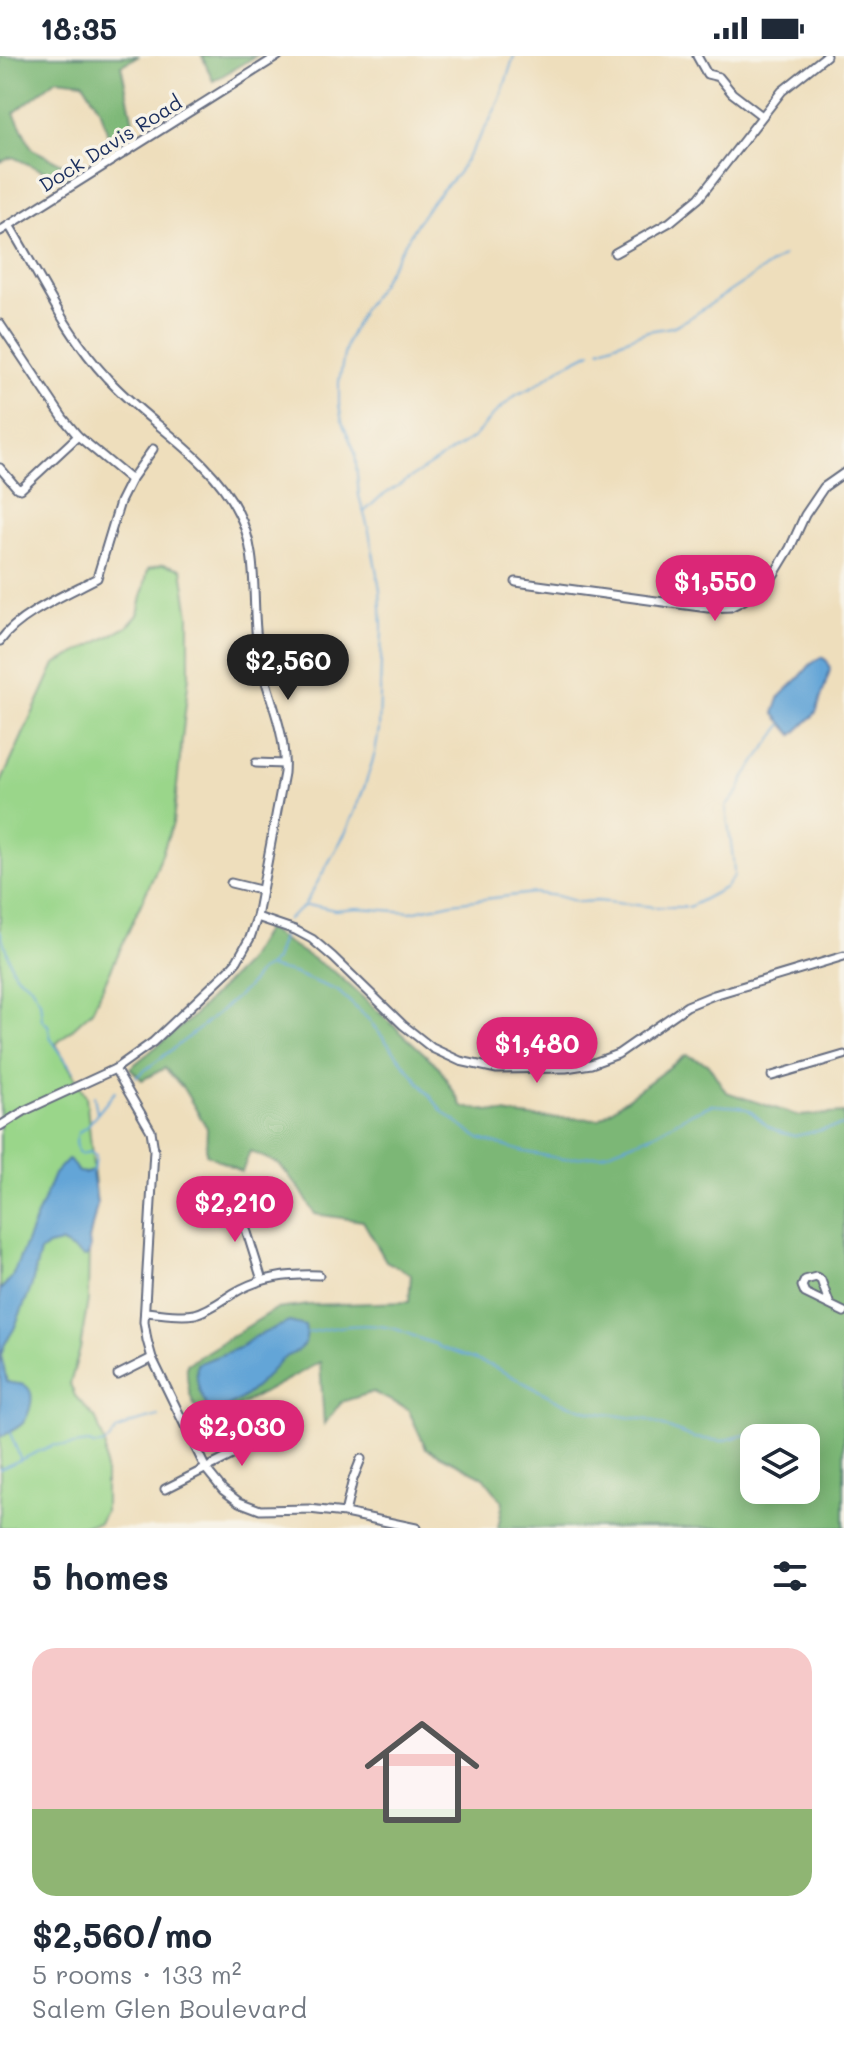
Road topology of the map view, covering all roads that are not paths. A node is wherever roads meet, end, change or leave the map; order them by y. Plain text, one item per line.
1 (278, 56) edge
2 (697, 56) edge
3 (826, 56) edge
4 (762, 116) junction
5 (9, 225) junction
6 (0, 231) edge
7 (615, 253) dead end
8 (0, 324) edge
9 (78, 436) junction
10 (153, 449) dead end
11 (0, 468) edge
12 (844, 473) edge
13 (131, 480) junction
14 (516, 582) dead end
15 (0, 641) edge
16 (256, 763) dead end
17 (284, 764) junction
18 (231, 883) dead end
19 (260, 890) junction
20 (257, 917) junction
21 (844, 956) edge
22 (844, 1055) edge
23 (115, 1069) junction
24 (772, 1076) dead end
25 (0, 1126) edge
26 (246, 1206) dead end
27 (319, 1275) dead end
28 (262, 1280) junction
29 (830, 1305) dead end
30 (145, 1312) junction
31 (844, 1312) edge
32 (152, 1358) junction
33 (118, 1375) dead end
34 (264, 1439) dead end
35 (361, 1459) dead end
36 (206, 1469) junction
37 (165, 1489) dead end
38 (345, 1513) junction
39 (416, 1528) edge

1 - 5 street, Dock Davis Road
2 - 4 street
3 - 4 street
4 - 7 street
5 - 6 street, Dock Davis Road
5 - 17 street
8 - 9 street
9 - 11 street
9 - 13 street
10 - 13 street
12 - 14 street
13 - 15 street
16 - 17 street
17 - 19 street
18 - 19 street
19 - 20 street
20 - 21 street
20 - 23 street
22 - 24 street
23 - 25 street
23 - 30 street
26 - 28 street
27 - 28 street
28 - 30 street
29 - 31 street
30 - 32 street
32 - 33 street
32 - 36 street
34 - 36 street
35 - 38 street
36 - 37 street
36 - 38 street
38 - 39 street

